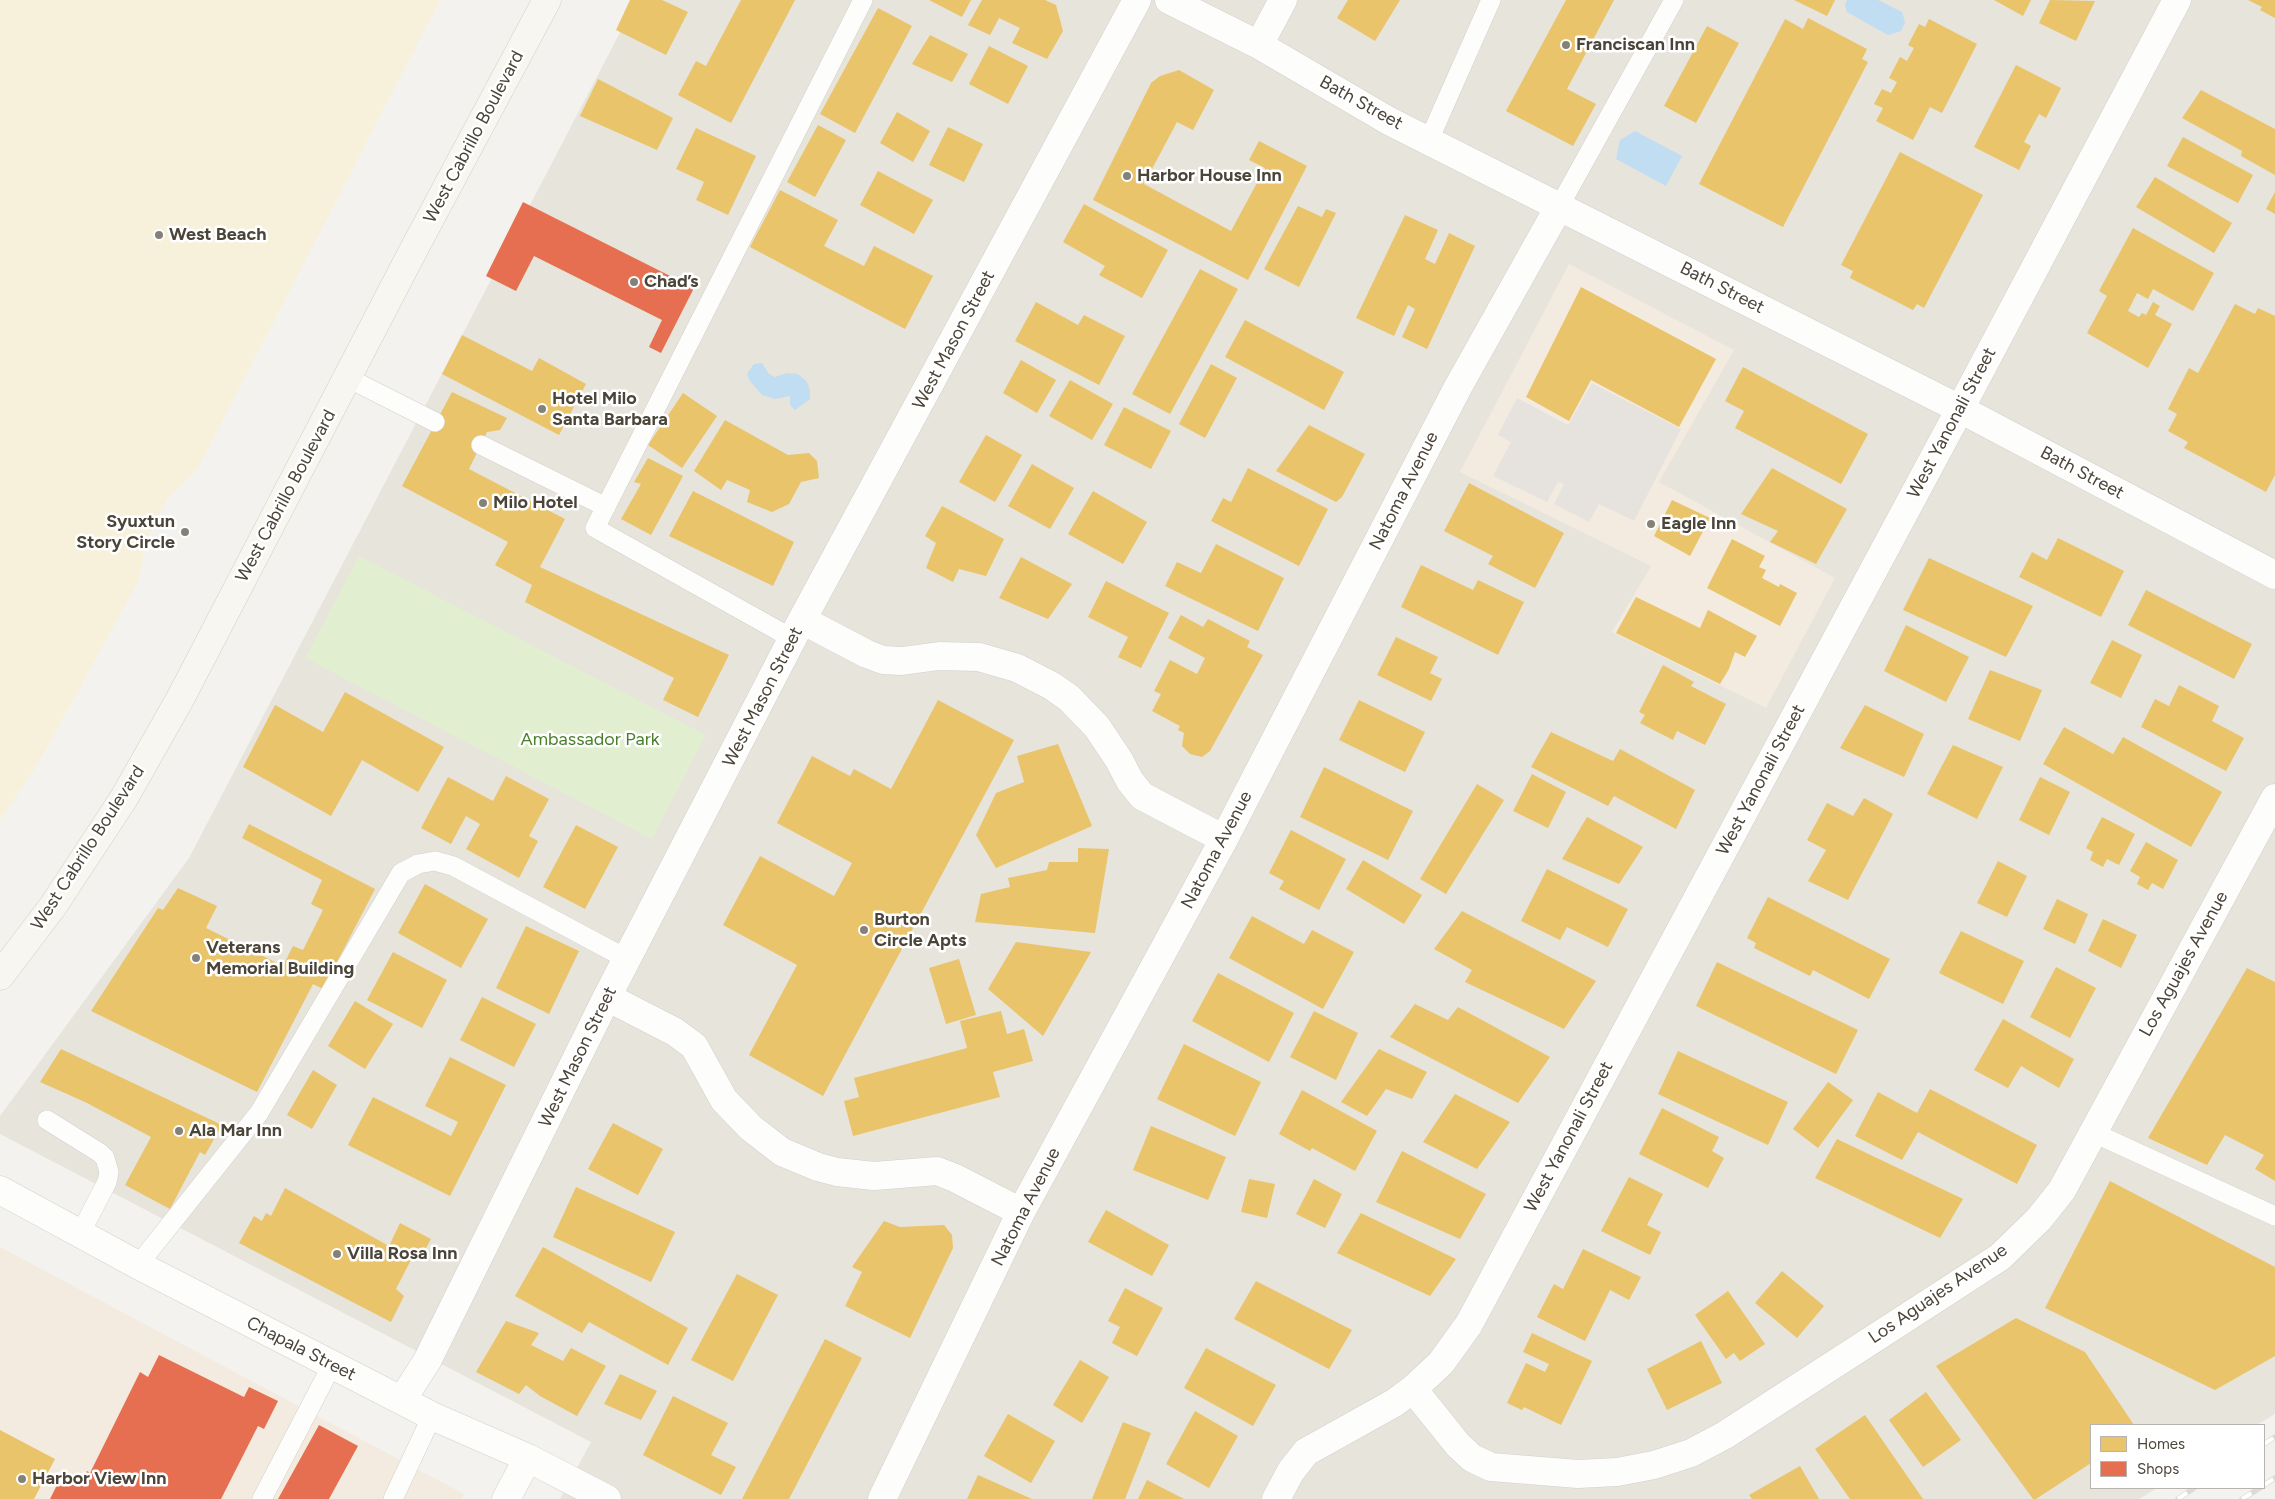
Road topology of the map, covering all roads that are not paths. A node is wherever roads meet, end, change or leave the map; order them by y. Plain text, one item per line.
1 (547, 0) edge
2 (863, 0) edge
3 (1137, 0) edge
4 (1169, 0) edge
5 (1283, 0) edge
6 (1490, 0) edge
7 (1674, 0) edge
8 (2177, 0) edge
9 (1259, 45) junction
10 (1429, 140) junction
11 (1560, 205) junction
12 (348, 378) junction
13 (1960, 409) junction
14 (436, 422) dead end
15 (481, 445) dead end
16 (606, 507) junction
17 (2275, 574) edge
18 (798, 630) junction
19 (2275, 798) edge
20 (1224, 839) junction
21 (627, 959) junction
22 (0, 976) edge
23 (607, 997) junction
24 (47, 1120) dead end
25 (2092, 1132) junction
26 (0, 1190) edge
27 (1021, 1212) junction
28 (2275, 1216) edge
29 (80, 1234) junction
30 (138, 1265) junction
31 (332, 1365) junction
32 (1413, 1389) junction
33 (402, 1400) junction
34 (432, 1416) junction
35 (528, 1458) junction
36 (262, 1499) edge
37 (393, 1499) edge
38 (506, 1499) edge
39 (607, 1499) edge
40 (882, 1499) edge
41 (1276, 1499) edge

1 - 12 main road, West Cabrillo Boulevard
2 - 16 lane
3 - 18 street, West Mason Street
4 - 9 street, Bath Street
5 - 9 street
6 - 10 lane
7 - 11 lane
8 - 13 street, West Yanonali Street
9 - 10 street, Bath Street
10 - 11 street, Bath Street
11 - 13 street, Bath Street
11 - 20 street, Natoma Avenue
12 - 14 lane
12 - 22 main road, West Cabrillo Boulevard
13 - 17 street, Bath Street
13 - 32 street, West Yanonali Street
15 - 16 lane
16 - 18 lane
18 - 20 street
18 - 21 street, West Mason Street
19 - 25 street, Los Aguajes Avenue
20 - 27 street, Natoma Avenue
21 - 23 street, West Mason Street
21 - 30 lane
23 - 27 street
23 - 33 street, West Mason Street
24 - 29 lane
25 - 28 lane
25 - 32 street, Los Aguajes Avenue
26 - 29 street, Chapala Street
27 - 40 street, Natoma Avenue
29 - 30 street, Chapala Street
30 - 31 street, Chapala Street
31 - 33 street, Chapala Street
31 - 36 lane
32 - 41 street, West Yanonali Street
33 - 34 street, Chapala Street
34 - 35 street, Chapala Street
34 - 37 lane
35 - 38 street
35 - 39 street, Chapala Street

